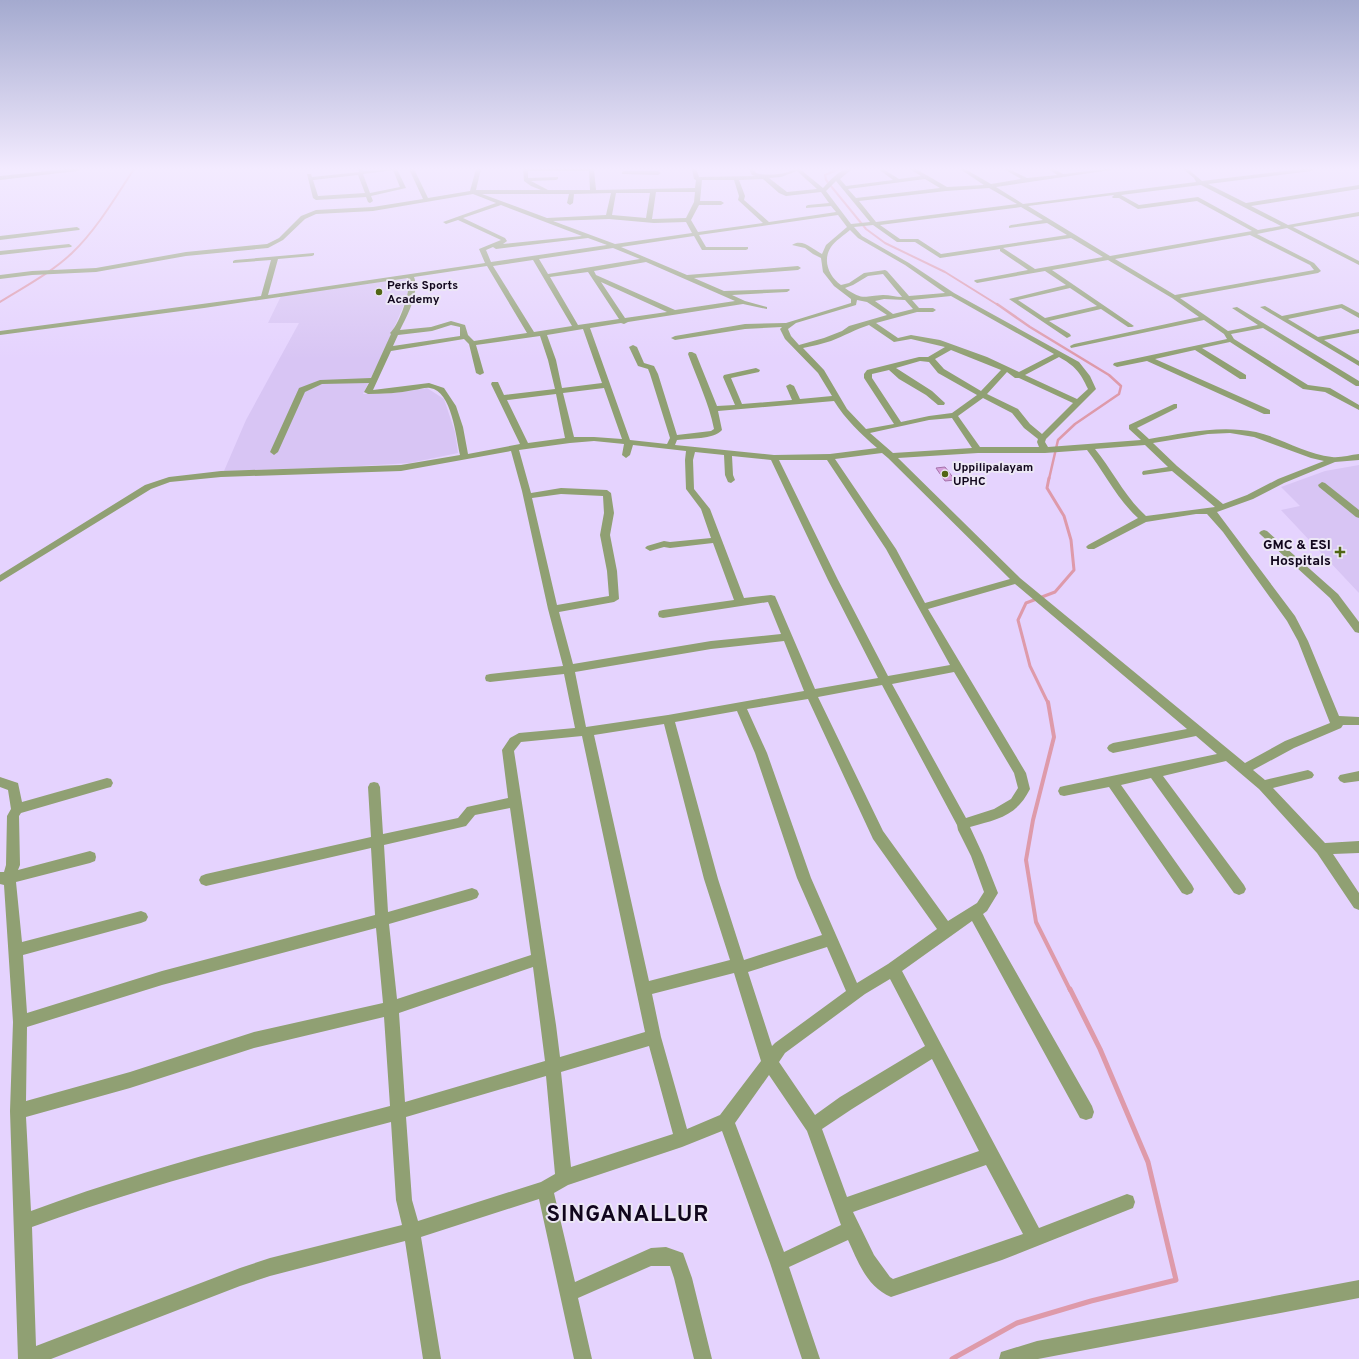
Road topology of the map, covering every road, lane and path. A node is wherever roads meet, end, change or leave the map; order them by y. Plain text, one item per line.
1 (48, 232) edge
2 (288, 232) edge
3 (489, 232) edge
4 (579, 232) edge
5 (707, 232) edge
6 (842, 232) edge
7 (855, 232) edge
8 (887, 232) edge
9 (1066, 232) edge
10 (1077, 232) edge
11 (1243, 232) edge
12 (1246, 232) edge
13 (1256, 232) edge
14 (1299, 232) edge
15 (696, 234) junction
16 (589, 236) junction
17 (1071, 236) junction
18 (0, 238) edge
19 (69, 246) dead end
20 (614, 246) junction
21 (795, 246) dead end
22 (746, 248) dead end
23 (482, 249) junction
24 (1002, 250) dead end
25 (0, 253) edge
26 (312, 254) dead end
27 (824, 257) junction
28 (275, 258) junction
29 (535, 258) junction
30 (1111, 258) junction
31 (647, 260) junction
32 (235, 262) dead end
33 (1359, 263) edge
34 (489, 264) junction
35 (798, 268) dead end
36 (1046, 269) junction
37 (590, 270) junction
38 (1034, 271) junction
39 (410, 275) junction
40 (546, 276) junction
41 (594, 276) junction
42 (0, 277) edge
43 (685, 277) junction
44 (977, 281) dead end
45 (1072, 286) junction
46 (840, 288) junction
47 (787, 290) dead end
48 (724, 293) junction
49 (952, 294) junction
50 (264, 296) junction
51 (1174, 297) junction
52 (854, 298) junction
53 (908, 298) junction
54 (869, 300) junction
55 (743, 302) junction
56 (1102, 307) junction
57 (1263, 307) dead end
58 (765, 308) dead end
59 (1235, 308) dead end
60 (917, 310) junction
61 (933, 310) dead end
62 (675, 313) junction
63 (892, 316) junction
64 (1359, 316) edge
65 (1204, 318) junction
66 (1281, 318) junction
67 (1044, 320) junction
68 (624, 322) junction
69 (871, 322) junction
70 (787, 325) junction
71 (586, 326) junction
72 (1130, 326) dead end
73 (1264, 326) junction
74 (576, 328) junction
75 (430, 330) junction
76 (1359, 331) edge
77 (0, 333) edge
78 (394, 333) junction
79 (543, 333) junction
80 (532, 335) junction
81 (1067, 336) dead end
82 (1229, 336) junction
83 (465, 338) junction
84 (675, 338) dead end
85 (1317, 339) junction
86 (432, 342) junction
87 (472, 344) junction
88 (1074, 346) dead end
89 (633, 347) dead end
90 (799, 347) junction
91 (951, 347) junction
92 (1195, 347) junction
93 (388, 349) junction
94 (692, 354) dead end
95 (1060, 354) junction
96 (1147, 358) junction
97 (929, 359) junction
98 (1359, 364) edge
99 (1118, 365) dead end
100 (890, 367) junction
101 (756, 370) dead end
102 (1004, 370) junction
103 (480, 373) dead end
104 (1018, 376) junction
105 (1243, 377) dead end
106 (374, 380) junction
107 (495, 384) dead end
108 (1359, 384) edge
109 (607, 385) junction
110 (790, 386) dead end
111 (559, 391) junction
112 (982, 395) junction
113 (502, 398) junction
114 (836, 398) junction
115 (796, 401) junction
116 (1078, 402) junction
117 (941, 403) dead end
118 (739, 406) junction
119 (1174, 406) dead end
120 (1359, 408) edge
121 (714, 409) junction
122 (1267, 412) dead end
123 (954, 415) junction
124 (898, 425) junction
125 (864, 432) junction
126 (1042, 438) junction
127 (570, 440) junction
128 (628, 442) junction
129 (672, 442) junction
130 (1146, 442) junction
131 (525, 446) junction
132 (514, 448) junction
133 (1088, 448) junction
134 (1048, 449) junction
135 (691, 450) junction
136 (978, 450) junction
137 (274, 452) dead end
138 (728, 453) junction
139 (888, 453) junction
140 (626, 454) dead end
141 (464, 456) junction
142 (830, 457) junction
143 (1359, 457) edge
144 (774, 458) junction
145 (1333, 460) junction
146 (1174, 468) junction
147 (1146, 473) dead end
148 (731, 480) dead end
149 (1322, 486) dead end
150 (528, 496) junction
151 (1217, 509) junction
152 (1359, 514) edge
153 (1144, 520) junction
154 (1264, 532) dead end
155 (716, 540) junction
156 (1091, 547) dead end
157 (650, 548) dead end
158 (0, 579) edge
159 (1017, 580) junction
160 (740, 602) junction
161 (922, 607) junction
162 (553, 609) junction
163 (663, 614) dead end
164 (1359, 629) edge
165 (787, 637) junction
166 (568, 668) junction
167 (957, 668) junction
168 (490, 678) dead end
169 (885, 681) junction
170 (811, 693) junction
171 (740, 706) junction
172 (668, 718) junction
173 (1336, 720) junction
174 (1359, 721) edge
175 (584, 731) junction
176 (1197, 731) junction
177 (1113, 748) dead end
178 (1228, 756) junction
179 (1246, 769) junction
180 (1154, 774) junction
181 (1308, 774) dead end
182 (1359, 776) edge
183 (1344, 778) dead end
184 (0, 782) edge
185 (1112, 782) junction
186 (107, 783) dead end
187 (1263, 785) junction
188 (374, 787) dead end
189 (1064, 791) dead end
190 (514, 802) junction
191 (17, 809) junction
192 (963, 824) junction
193 (378, 840) junction
194 (1359, 847) edge
195 (1322, 849) junction
196 (90, 857) dead end
197 (4, 878) edge
198 (206, 880) dead end
199 (1187, 888) dead end
200 (1239, 889) dead end
201 (472, 894) dead end
202 (1359, 904) edge
203 (974, 912) junction
204 (141, 918) dead end
205 (382, 920) junction
206 (946, 930) junction
207 (831, 939) junction
208 (15, 950) junction
209 (538, 959) junction
210 (739, 966) junction
211 (893, 969) junction
212 (644, 989) junction
213 (854, 993) junction
214 (391, 1008) junction
215 (20, 1022) junction
216 (654, 1037) junction
217 (934, 1050) junction
218 (769, 1061) junction
219 (554, 1065) junction
220 (18, 1111) junction
221 (398, 1112) junction
222 (1086, 1112) dead end
223 (726, 1122) junction
224 (813, 1126) junction
225 (682, 1139) junction
226 (990, 1156) junction
227 (564, 1178) junction
228 (545, 1189) junction
229 (1127, 1202) dead end
230 (842, 1207) junction
231 (23, 1222) junction
232 (852, 1229) junction
233 (412, 1232) junction
234 (1034, 1237) junction
235 (779, 1263) junction
236 (1359, 1290) edge
237 (569, 1293) junction
238 (432, 1359) edge
239 (583, 1359) edge
240 (703, 1359) edge
241 (811, 1359) edge
242 (1008, 1359) edge

1 - 18 street
2 - 42 street
3 - 23 street
4 - 16 street
5 - 15 street
6 - 27 street
7 - 49 street
8 - 17 street
9 - 17 street
10 - 11 street
12 - 30 street
13 - 51 street
14 - 33 street
15 - 20 street
15 - 22 street
16 - 20 street
16 - 23 street
17 - 30 street
19 - 25 street
20 - 29 street
20 - 31 street
21 - 27 street
23 - 34 street
24 - 38 street
26 - 28 street
27 - 46 street
28 - 32 street
28 - 50 street
29 - 34 street
29 - 40 street
30 - 36 street
30 - 51 street
31 - 37 street
31 - 43 street
34 - 39 street
34 - 80 street
35 - 43 street
36 - 38 street
36 - 45 street
37 - 40 street
37 - 41 street
38 - 44 street
39 - 50 street
39 - 78 street
40 - 74 street
41 - 62 street
41 - 68 street
43 - 48 street
45 - 56 street
45 - 67 street
46 - 52 street
46 - 53 street
47 - 48 street
48 - 55 street
49 - 53 street
49 - 95 street
50 - 77 street
51 - 65 street
52 - 54 street
52 - 70 street
53 - 54 street
53 - 60 street
54 - 63 street
55 - 58 street
55 - 62 street
56 - 67 street
56 - 72 street
57 - 66 street
59 - 73 street
60 - 61 street
60 - 63 street
62 - 68 street
63 - 69 street
64 - 66 street
65 - 82 street
65 - 88 street
66 - 85 street
67 - 81 street
68 - 71 street
69 - 90 street
69 - 91 street
70 - 84 street
70 - 90 street
71 - 74 street
71 - 109 street
73 - 82 street
73 - 108 street
74 - 79 street
75 - 78 street
75 - 83 street
75 - 86 street
76 - 85 street
78 - 93 street
79 - 80 street
79 - 111 street
80 - 87 street
82 - 92 street
82 - 120 street
83 - 86 street
83 - 87 street
85 - 98 street
86 - 93 street
87 - 103 street
89 - 129 street
90 - 114 street
91 - 97 street
91 - 102 street
92 - 96 street
92 - 105 street
93 - 106 street
94 - 121 street
95 - 104 street
95 - 116 street
96 - 99 street
96 - 122 street
97 - 100 street
97 - 112 street
100 - 117 street
100 - 124 street
101 - 118 street
102 - 104 street
102 - 112 street
104 - 116 street
106 - 137 street
106 - 141 street
107 - 113 street
109 - 111 street
109 - 128 street
110 - 115 street
111 - 113 street
111 - 127 street
112 - 123 street
112 - 126 street
113 - 131 street
114 - 115 street
114 - 125 street
115 - 118 street
116 - 126 street
118 - 121 street
119 - 130 street
121 - 129 street
123 - 124 street
123 - 136 street
124 - 125 street
125 - 139 street
126 - 134 street
127 - 128 street
127 - 131 street
128 - 129 street
128 - 140 street
129 - 135 street
130 - 133 street
130 - 145 street
130 - 146 street
131 - 132 street
132 - 141 street
132 - 150 street
133 - 134 street
133 - 153 street
134 - 136 street
135 - 138 street
135 - 155 street
136 - 139 street
138 - 144 street
138 - 148 street
139 - 142 street
139 - 159 street
141 - 158 street
142 - 144 street
142 - 161 street
143 - 145 street
144 - 169 street
145 - 151 street
146 - 147 street
146 - 151 street
149 - 152 street
150 - 162 street
150 - 162 street
151 - 153 street
151 - 173 street
153 - 156 street
154 - 164 street
155 - 157 street
155 - 160 street
159 - 161 street
159 - 176 street
160 - 163 street
160 - 165 street
161 - 167 street
162 - 166 street
165 - 166 street
165 - 170 street
166 - 168 street
166 - 175 street
167 - 169 street
167 - 192 street
169 - 170 street
169 - 192 street
170 - 171 street
170 - 206 street
171 - 172 street
171 - 207 street
172 - 175 street
172 - 210 street
173 - 174 street
173 - 179 street
175 - 190 street
175 - 212 street
176 - 177 street
176 - 178 street
178 - 179 street
178 - 180 street
179 - 187 street
180 - 185 street
180 - 200 street
181 - 187 street
182 - 183 street
184 - 191 street
185 - 189 street
185 - 199 street
186 - 191 street
187 - 195 street
188 - 193 street
190 - 193 street
190 - 209 street
191 - 197 street
192 - 203 street
193 - 198 street
193 - 205 street
194 - 195 street
195 - 202 street
196 - 197 street
197 - 208 street
201 - 205 street
203 - 206 street
203 - 222 street
204 - 208 street
205 - 214 street
205 - 215 street
206 - 211 street
207 - 210 street
207 - 213 street
208 - 215 street
209 - 214 street
209 - 219 street
210 - 212 street
210 - 218 street
211 - 213 street
211 - 217 street
212 - 216 street
213 - 218 street
214 - 220 street
214 - 221 street
215 - 220 street
216 - 219 street
216 - 225 street
217 - 224 street
217 - 226 street
218 - 223 street
218 - 224 street
219 - 221 street
219 - 227 street
220 - 231 street
221 - 231 street
221 - 233 street
223 - 225 street
223 - 235 street
224 - 230 street
225 - 227 street
226 - 230 street
226 - 234 street
227 - 228 street
228 - 233 street
228 - 237 street
229 - 234 street
230 - 232 street
231 - 233 street
232 - 234 street
232 - 235 street
233 - 238 street
235 - 241 street
236 - 242 street
237 - 239 street
237 - 240 street

